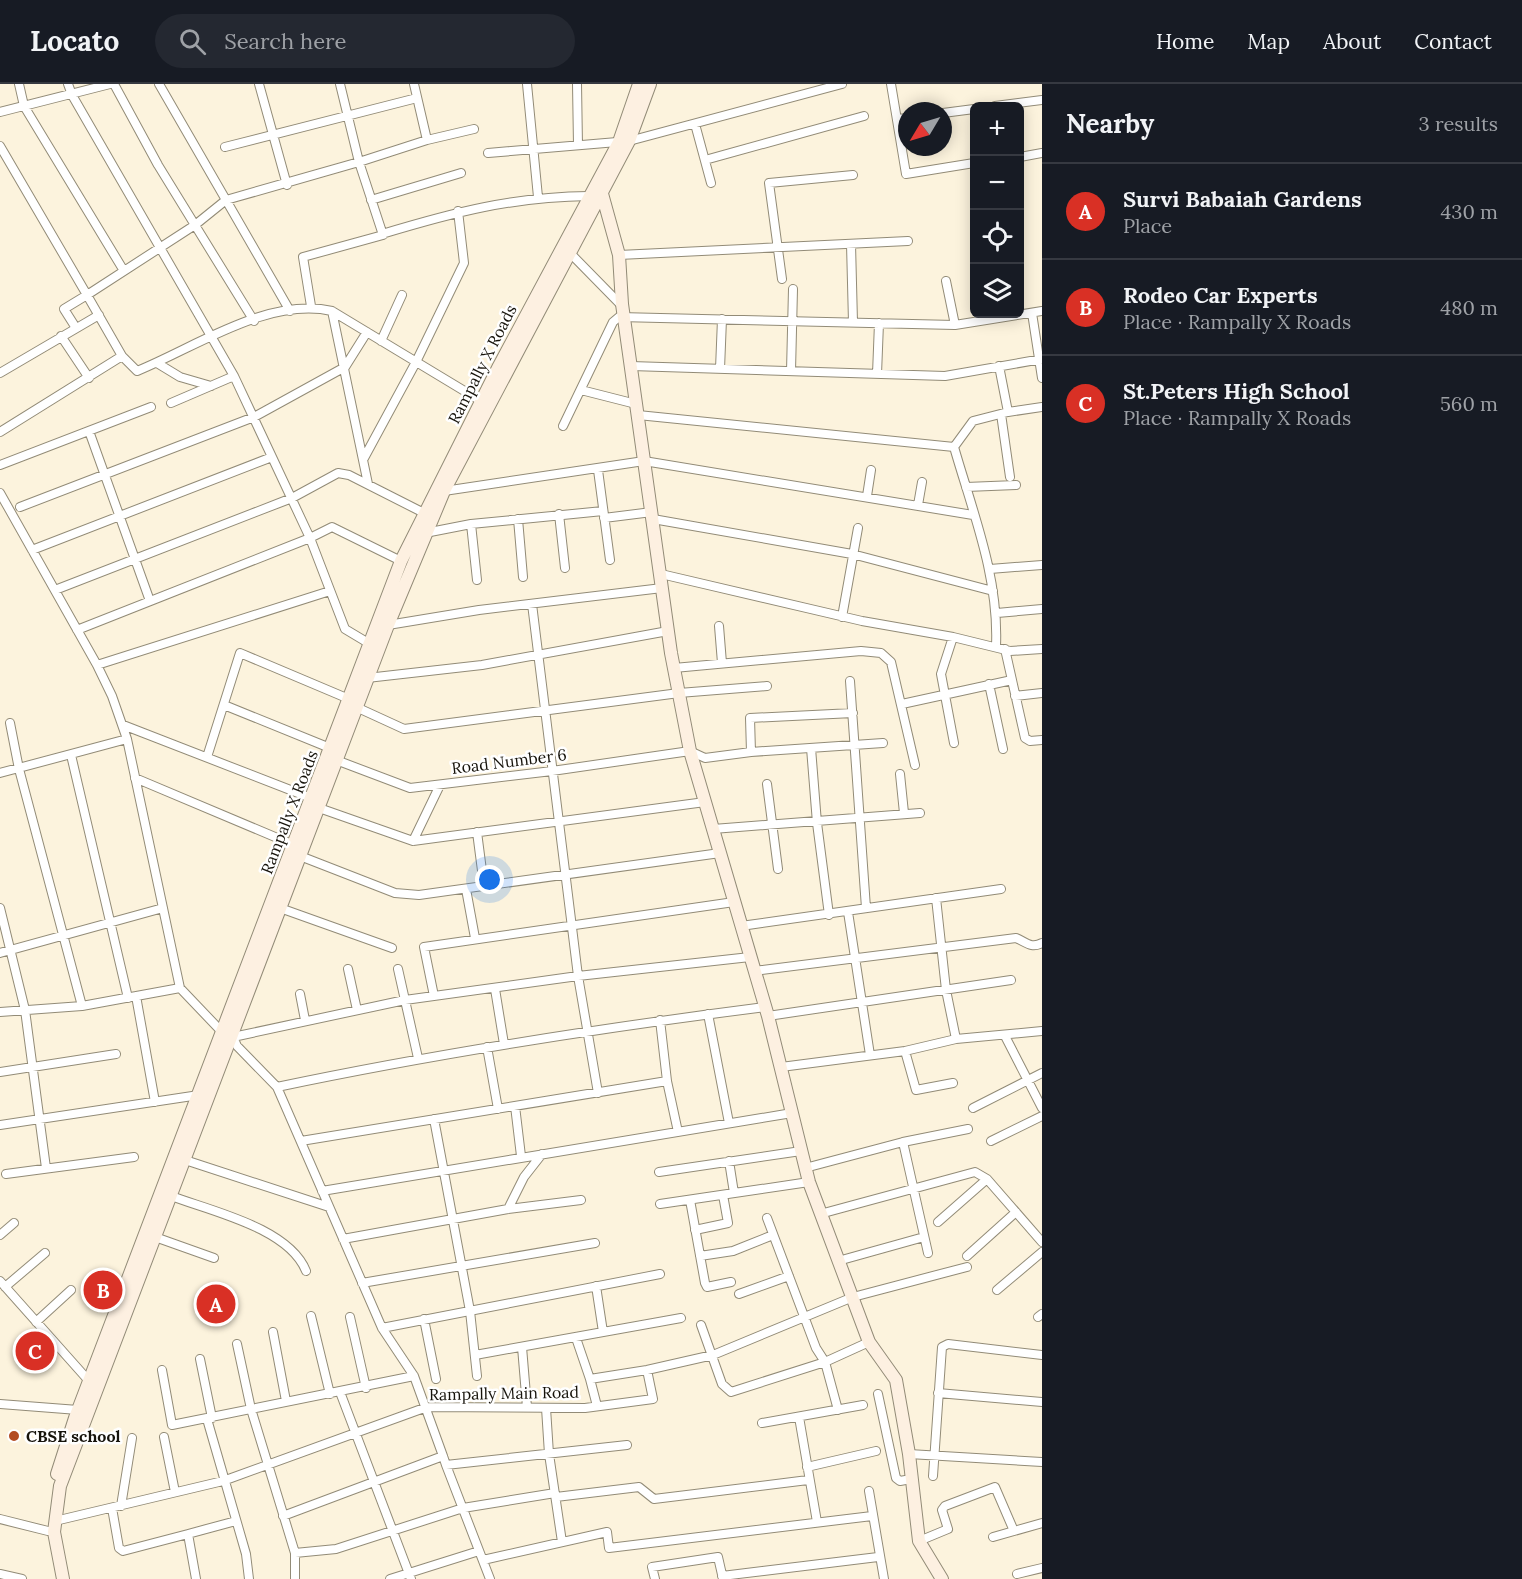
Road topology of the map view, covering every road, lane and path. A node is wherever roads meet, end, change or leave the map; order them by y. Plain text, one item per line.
1 (20, 84) edge
2 (68, 84) edge
3 (112, 84) edge
4 (159, 84) edge
5 (259, 84) edge
6 (339, 84) edge
7 (414, 84) edge
8 (527, 84) edge
9 (576, 84) edge
10 (639, 84) edge
11 (650, 84) edge
12 (842, 84) edge
13 (891, 84) edge
14 (72, 95) junction
15 (417, 98) junction
16 (1042, 100) edge
17 (1024, 102) edge
18 (24, 106) junction
19 (898, 106) edge
20 (970, 110) edge
21 (0, 112) edge
22 (952, 112) edge
23 (348, 116) junction
24 (864, 116) dead end
25 (695, 124) junction
26 (474, 129) dead end
27 (273, 136) junction
28 (428, 140) junction
29 (624, 142) junction
30 (578, 144) junction
31 (0, 146) edge
32 (225, 147) dead end
33 (532, 147) junction
34 (488, 153) dead end
35 (1042, 153) edge
36 (905, 156) edge
37 (1024, 156) edge
38 (705, 160) junction
39 (359, 162) junction
40 (970, 165) edge
41 (461, 173) dead end
42 (853, 175) dead end
43 (711, 183) dead end
44 (286, 185) junction
45 (596, 190) junction
46 (538, 197) junction
47 (226, 200) junction
48 (371, 200) junction
49 (458, 211) junction
50 (195, 225) junction
51 (382, 234) junction
52 (909, 241) dead end
53 (851, 244) junction
54 (778, 246) junction
55 (160, 247) junction
56 (570, 253) junction
57 (619, 255) junction
58 (124, 271) junction
59 (782, 279) dead end
60 (946, 281) dead end
61 (793, 290) dead end
62 (87, 295) junction
63 (402, 295) dead end
64 (311, 306) junction
65 (290, 311) junction
66 (332, 311) junction
67 (1042, 311) edge
68 (623, 312) junction
69 (1032, 313) junction
70 (99, 315) junction
71 (722, 319) junction
72 (792, 320) junction
73 (254, 321) junction
74 (853, 322) junction
75 (879, 322) junction
76 (955, 324) junction
77 (76, 328) junction
78 (367, 332) junction
79 (212, 335) junction
80 (61, 336) junction
81 (381, 341) junction
82 (122, 356) junction
83 (1041, 359) edge
84 (416, 362) junction
85 (157, 363) junction
86 (631, 366) junction
87 (999, 366) junction
88 (345, 368) junction
89 (720, 369) junction
90 (791, 371) junction
91 (0, 373) edge
92 (877, 374) junction
93 (234, 376) junction
94 (89, 378) junction
95 (1042, 378) edge
96 (212, 386) junction
97 (581, 390) junction
98 (481, 401) junction
99 (171, 403) dead end
100 (151, 407) dead end
101 (1042, 407) edge
102 (637, 410) junction
103 (1004, 413) junction
104 (254, 417) junction
105 (563, 426) dead end
106 (89, 431) junction
107 (0, 432) edge
108 (954, 447) junction
109 (272, 457) junction
110 (364, 458) junction
111 (644, 461) junction
112 (0, 465) edge
113 (598, 470) junction
114 (871, 470) dead end
115 (105, 474) junction
116 (1010, 477) dead end
117 (922, 482) dead end
118 (368, 484) junction
119 (1016, 485) dead end
120 (966, 487) junction
121 (444, 491) junction
122 (0, 493) edge
123 (867, 496) junction
124 (292, 498) junction
125 (918, 505) junction
126 (20, 507) dead end
127 (424, 513) junction
128 (559, 514) junction
129 (603, 514) junction
130 (974, 515) junction
131 (120, 516) junction
132 (652, 516) junction
133 (518, 519) junction
134 (471, 524) junction
135 (858, 528) dead end
136 (425, 533) junction
137 (310, 538) junction
138 (32, 550) junction
139 (852, 554) junction
140 (135, 559) junction
141 (610, 560) dead end
142 (401, 561) junction
143 (1042, 565) edge
144 (566, 568) dead end
145 (990, 569) junction
146 (661, 573) junction
147 (523, 577) dead end
148 (477, 580) dead end
149 (662, 588) junction
150 (55, 590) junction
151 (330, 591) junction
152 (993, 591) junction
153 (150, 601) junction
154 (532, 604) junction
155 (1042, 609) edge
156 (997, 613) junction
157 (842, 617) junction
158 (388, 625) junction
159 (719, 626) dead end
160 (77, 630) junction
161 (668, 631) junction
162 (953, 637) junction
163 (370, 644) junction
164 (1000, 648) junction
165 (1042, 649) edge
166 (538, 656) junction
167 (722, 663) junction
168 (97, 665) junction
169 (674, 668) junction
170 (367, 678) junction
171 (1012, 680) junction
172 (850, 681) dead end
173 (989, 684) junction
174 (767, 686) dead end
175 (679, 693) junction
176 (1042, 693) edge
177 (944, 694) junction
178 (1015, 696) junction
179 (352, 703) junction
180 (902, 704) junction
181 (224, 705) junction
182 (545, 711) junction
183 (853, 713) junction
184 (10, 723) dead end
185 (123, 725) junction
186 (127, 739) junction
187 (1042, 740) edge
188 (883, 743) dead end
189 (954, 743) dead end
190 (854, 745) junction
191 (811, 748) junction
192 (1004, 749) dead end
193 (690, 751) junction
194 (751, 752) junction
195 (333, 754) junction
196 (71, 755) junction
197 (207, 757) junction
198 (915, 765) dead end
199 (19, 769) junction
200 (552, 771) junction
201 (0, 773) edge
202 (900, 774) dead end
203 (135, 778) junction
204 (767, 783) dead end
205 (440, 785) junction
206 (705, 802) junction
207 (315, 803) junction
208 (904, 813) junction
209 (920, 813) dead end
210 (858, 819) junction
211 (558, 822) junction
212 (817, 822) junction
213 (774, 825) junction
214 (713, 829) junction
215 (477, 832) junction
216 (413, 841) junction
217 (297, 850) junction
218 (720, 854) junction
219 (778, 869) dead end
220 (565, 874) junction
221 (484, 886) junction
222 (466, 889) junction
223 (1001, 889) dead end
224 (936, 898) junction
225 (734, 902) junction
226 (0, 908) edge
227 (163, 908) junction
228 (280, 908) junction
229 (866, 908) junction
230 (848, 912) junction
231 (829, 915) junction
232 (112, 923) junction
233 (741, 926) junction
234 (572, 927) junction
235 (63, 936) junction
236 (475, 938) junction
237 (1042, 943) edge
238 (941, 946) junction
239 (392, 948) dead end
240 (10, 950) junction
241 (0, 953) edge
242 (750, 957) junction
243 (856, 959) junction
244 (348, 969) dead end
245 (398, 969) dead end
246 (754, 971) junction
247 (578, 976) junction
248 (1011, 980) dead end
249 (180, 988) junction
250 (495, 988) junction
251 (946, 990) junction
252 (300, 994) dead end
253 (434, 996) junction
254 (132, 997) junction
255 (405, 1000) junction
256 (863, 1002) junction
257 (82, 1006) junction
258 (25, 1010) junction
259 (357, 1010) junction
260 (766, 1011) junction
261 (0, 1012) edge
262 (708, 1014) junction
263 (305, 1020) junction
264 (660, 1020) junction
265 (588, 1030) junction
266 (1042, 1031) edge
267 (229, 1035) junction
268 (1005, 1036) junction
269 (956, 1039) junction
270 (504, 1044) junction
271 (487, 1047) junction
272 (905, 1051) junction
273 (116, 1054) dead end
274 (870, 1055) junction
275 (418, 1058) junction
276 (32, 1067) junction
277 (781, 1067) junction
278 (0, 1072) edge
279 (1042, 1073) edge
280 (1028, 1080) junction
281 (667, 1081) junction
282 (952, 1083) dead end
283 (277, 1087) junction
284 (598, 1093) junction
285 (198, 1095) junction
286 (155, 1102) junction
287 (515, 1106) junction
288 (973, 1108) dead end
289 (1042, 1108) edge
290 (498, 1109) junction
291 (792, 1113) junction
292 (1042, 1116) edge
293 (38, 1118) junction
294 (434, 1119) junction
295 (729, 1123) junction
296 (0, 1125) edge
297 (968, 1129) dead end
298 (678, 1132) junction
299 (301, 1141) junction
300 (991, 1141) dead end
301 (903, 1142) junction
302 (801, 1151) junction
303 (542, 1154) junction
304 (521, 1156) junction
305 (134, 1157) dead end
306 (185, 1160) junction
307 (729, 1161) junction
308 (46, 1168) junction
309 (805, 1168) junction
310 (443, 1171) junction
311 (659, 1172) dead end
312 (6, 1174) dead end
313 (987, 1179) junction
314 (809, 1182) junction
315 (322, 1191) junction
316 (912, 1191) junction
317 (734, 1193) junction
318 (723, 1194) junction
319 (171, 1196) junction
320 (580, 1200) dead end
321 (690, 1200) junction
322 (660, 1204) dead end
323 (329, 1207) junction
324 (508, 1209) junction
325 (1016, 1212) junction
326 (820, 1214) junction
327 (451, 1218) junction
328 (767, 1218) dead end
329 (938, 1222) dead end
330 (14, 1223) dead end
331 (695, 1230) junction
332 (0, 1235) edge
333 (773, 1235) junction
334 (155, 1237) junction
335 (924, 1237) junction
336 (343, 1239) junction
337 (1042, 1242) edge
338 (595, 1243) dead end
339 (1042, 1252) edge
340 (45, 1253) dead end
341 (928, 1253) dead end
342 (700, 1256) junction
343 (967, 1256) dead end
344 (214, 1258) dead end
345 (838, 1261) junction
346 (461, 1265) junction
347 (967, 1268) dead end
348 (306, 1271) dead end
349 (660, 1274) dead end
350 (789, 1276) junction
351 (731, 1282) dead end
352 (362, 1283) junction
353 (2, 1284) edge
354 (596, 1286) junction
355 (71, 1290) dead end
356 (998, 1290) dead end
357 (739, 1294) dead end
358 (853, 1297) junction
359 (470, 1311) junction
360 (311, 1316) dead end
361 (350, 1317) dead end
362 (806, 1317) junction
363 (681, 1318) dead end
364 (424, 1320) junction
365 (36, 1322) junction
366 (700, 1325) dead end
367 (382, 1328) junction
368 (273, 1332) dead end
369 (603, 1332) junction
370 (576, 1338) junction
371 (869, 1342) junction
372 (237, 1344) dead end
373 (522, 1347) junction
374 (475, 1355) junction
375 (713, 1355) junction
376 (1042, 1355) edge
377 (200, 1359) dead end
378 (825, 1362) junction
379 (162, 1370) dead end
380 (647, 1370) junction
381 (414, 1376) junction
382 (477, 1376) dead end
383 (436, 1379) dead end
384 (590, 1379) junction
385 (89, 1381) junction
386 (366, 1388) junction
387 (335, 1393) junction
388 (938, 1393) junction
389 (878, 1394) dead end
390 (285, 1401) junction
391 (1042, 1402) edge
392 (0, 1404) edge
393 (863, 1405) dead end
394 (597, 1406) junction
395 (427, 1407) junction
396 (527, 1407) junction
397 (546, 1408) junction
398 (251, 1409) junction
399 (78, 1410) junction
400 (838, 1410) junction
401 (799, 1417) junction
402 (210, 1418) junction
403 (762, 1423) dead end
404 (355, 1434) junction
405 (164, 1437) dead end
406 (132, 1438) dead end
407 (627, 1445) dead end
408 (876, 1451) dead end
409 (549, 1454) junction
410 (909, 1454) junction
411 (933, 1455) junction
412 (443, 1456) junction
413 (1042, 1462) edge
414 (268, 1466) junction
415 (446, 1466) junction
416 (807, 1467) junction
417 (933, 1476) dead end
418 (911, 1479) junction
419 (808, 1480) junction
420 (223, 1481) junction
421 (373, 1482) junction
422 (869, 1491) dead end
423 (175, 1492) junction
424 (555, 1495) junction
425 (117, 1507) junction
426 (463, 1508) junction
427 (283, 1516) junction
428 (872, 1516) junction
429 (0, 1519) edge
430 (236, 1521) junction
431 (817, 1522) junction
432 (1042, 1523) edge
433 (51, 1526) junction
434 (1014, 1531) junction
435 (393, 1532) junction
436 (188, 1534) junction
437 (993, 1537) dead end
438 (919, 1541) junction
439 (562, 1542) junction
440 (295, 1553) junction
441 (481, 1555) junction
442 (878, 1557) junction
443 (1042, 1568) edge
444 (0, 1574) edge
445 (1017, 1574) dead end
446 (410, 1576) edge
447 (722, 1577) edge
448 (22, 1579) edge
449 (55, 1579) edge
450 (63, 1579) edge
451 (196, 1579) edge
452 (249, 1579) edge
453 (295, 1579) edge
454 (390, 1579) edge
455 (490, 1579) edge
456 (655, 1579) edge
457 (884, 1579) edge
458 (942, 1579) edge

1 - 18 street
2 - 14 street
3 - 14 street
3 - 50 street
4 - 47 street
5 - 27 street
6 - 23 street
7 - 15 street
8 - 33 street
9 - 30 street
10 - 29 main road
11 - 29 main road
12 - 25 street
13 - 19 street
14 - 18 street
14 - 55 street
15 - 23 street
15 - 28 street
16 - 17 street
18 - 21 street
18 - 58 street
20 - 22 street
23 - 27 street
23 - 39 street
24 - 38 street
25 - 29 street
25 - 38 street
26 - 28 street
27 - 32 street
27 - 44 street
28 - 39 street
29 - 30 street
29 - 45 main road
30 - 33 street
31 - 62 street
33 - 34 street
33 - 46 street
35 - 37 street
36 - 40 street
38 - 43 street
39 - 44 street
39 - 48 street
41 - 48 street
42 - 54 street
44 - 47 street
45 - 46 street
45 - 56 main road
45 - 57 main road
45 - 98 main road, Rampally X Roads
46 - 49 street
47 - 50 street
47 - 65 street
48 - 51 street
49 - 51 street
49 - 84 street
50 - 55 street
50 - 73 street
51 - 64 street
52 - 53 street
53 - 54 street
53 - 74 street
54 - 57 street
54 - 59 street
55 - 58 street
55 - 79 street
56 - 68 street
56 - 121 main road
57 - 68 main road
58 - 62 street
60 - 76 street
61 - 72 street
62 - 70 street
62 - 77 street
63 - 81 street
64 - 65 street
64 - 66 street
65 - 73 street
66 - 78 street
66 - 88 street
67 - 69 street
68 - 71 street
68 - 86 main road
68 - 97 street
69 - 76 street
69 - 83 street
70 - 77 street
70 - 82 street
71 - 72 street
71 - 89 street
72 - 74 street
72 - 90 street
73 - 79 street
74 - 75 street
75 - 76 street
75 - 92 street
77 - 80 street
78 - 81 street
78 - 88 street
79 - 85 street
79 - 93 street
80 - 91 street
80 - 94 street
81 - 84 street
82 - 85 street
82 - 94 street
83 - 87 street
83 - 95 street
84 - 98 street
84 - 110 street
85 - 96 street
86 - 89 street
86 - 102 main road
87 - 92 street
87 - 103 street
88 - 104 street
88 - 110 street
89 - 90 street
90 - 92 street
93 - 96 street
93 - 104 street
94 - 107 street
96 - 99 street
97 - 102 street
97 - 105 street
98 - 127 main road, Rampally X Roads
100 - 106 street
101 - 103 street
102 - 108 street
102 - 111 main road
103 - 108 street
103 - 116 street
104 - 109 street
104 - 115 street
106 - 112 street
106 - 115 street
108 - 120 street
109 - 124 street
109 - 131 street
110 - 118 street
111 - 113 street
111 - 123 street
111 - 132 main road
113 - 121 street
113 - 129 street
114 - 123 street
115 - 126 street
115 - 131 street
117 - 125 street
118 - 124 street
118 - 127 street
119 - 120 street
120 - 130 street
121 - 136 main road
122 - 138 street
123 - 125 street
124 - 137 street
124 - 140 street
125 - 130 street
127 - 142 main road, Rampally X Roads
128 - 129 street
128 - 133 street
128 - 144 street
129 - 132 street
129 - 141 street
130 - 145 street
131 - 138 street
131 - 140 street
132 - 139 street
132 - 146 main road
133 - 134 street
133 - 147 street
134 - 136 street
134 - 148 street
135 - 139 street
136 - 158 main road
137 - 142 street
137 - 151 street
137 - 153 street
138 - 150 street
139 - 152 street
139 - 157 street
140 - 150 street
140 - 153 street
142 - 163 main road, Rampally X Roads
143 - 145 street
145 - 152 street
146 - 149 main road
146 - 157 street
149 - 154 street
149 - 161 main road
150 - 160 street
151 - 163 street
151 - 168 street
152 - 156 street
153 - 160 street
154 - 158 street
154 - 166 street
155 - 156 street
156 - 164 street
157 - 162 street
158 - 170 main road
159 - 167 street
160 - 168 street
161 - 166 street
161 - 169 main road
162 - 164 street
162 - 177 street
163 - 179 main road, Rampally X Roads
164 - 165 street
164 - 171 street
166 - 170 street
166 - 182 street
167 - 169 street
167 - 180 street
168 - 185 street
169 - 175 main road
170 - 179 main road
171 - 173 street
171 - 178 street
172 - 183 street
173 - 177 street
173 - 192 street
174 - 175 street
175 - 182 street
175 - 193 main road
176 - 178 street
177 - 180 street
177 - 189 street
178 - 187 street
179 - 181 street
179 - 182 street
179 - 195 main road
180 - 198 street
181 - 195 street, Road Number 6
181 - 197 street
182 - 200 street
183 - 190 street
183 - 194 street
184 - 199 street
185 - 186 street
185 - 197 street
186 - 196 street
186 - 203 street
188 - 190 street, Road Number 6
190 - 191 street, Road Number 6
190 - 210 street
191 - 194 street, Road Number 6
191 - 212 street
193 - 194 street, Road Number 6
193 - 200 street, Road Number 6
193 - 206 main road
195 - 205 street, Road Number 6
195 - 207 main road
196 - 199 street
196 - 232 street
197 - 207 street
199 - 201 street
199 - 235 street
200 - 205 street, Road Number 6
200 - 211 street
202 - 208 street
203 - 217 street
203 - 227 street
204 - 213 street
205 - 216 street
206 - 211 street
206 - 214 main road
207 - 216 street
207 - 217 main road
208 - 209 street
208 - 210 street
210 - 212 street
210 - 229 street
211 - 215 street
211 - 220 street
212 - 213 street
212 - 231 street
213 - 214 street
213 - 219 street
214 - 218 main road
215 - 216 street
215 - 221 street
217 - 222 street
217 - 228 main road
217 - 267 main road, Rampally X Roads
218 - 220 street
218 - 225 main road
220 - 221 street
220 - 234 street
221 - 222 street
222 - 236 street
223 - 224 street
224 - 229 street
224 - 238 street
225 - 233 main road
225 - 234 street
226 - 240 street
227 - 232 street
227 - 249 street
228 - 239 street
228 - 267 main road
229 - 230 street
230 - 231 street
230 - 243 street
231 - 233 street
232 - 235 street
232 - 254 street
233 - 242 main road
234 - 236 street
234 - 247 street
235 - 240 street
235 - 257 street
236 - 253 street
237 - 238 street
238 - 243 street
238 - 251 street
240 - 241 street
240 - 258 street
242 - 246 main road
242 - 247 street
243 - 246 street
243 - 256 street
244 - 259 street
245 - 255 street
246 - 260 main road
247 - 250 street
247 - 265 street
248 - 251 street
249 - 254 street
249 - 267 street
250 - 253 street
250 - 270 street
251 - 256 street
251 - 269 street
252 - 263 street
253 - 255 street
254 - 257 street
254 - 286 street
255 - 259 street
255 - 275 street
256 - 260 street
256 - 274 street
257 - 258 street
258 - 261 street
258 - 276 street
259 - 263 street
260 - 262 street
260 - 277 main road
262 - 264 street
262 - 295 street
263 - 267 street
264 - 265 street
264 - 281 street
265 - 270 street
265 - 284 street
266 - 268 street
267 - 283 street
267 - 285 main road, Rampally X Roads
267 - 306 main road, Rampally X Roads
268 - 269 street
268 - 280 street
269 - 272 street
270 - 271 street
271 - 275 street
271 - 290 street
272 - 274 street
272 - 282 street
273 - 276 street
274 - 277 street
275 - 283 street
276 - 278 street
276 - 293 street
277 - 291 main road
279 - 280 street
280 - 288 street
280 - 289 street
281 - 284 street
281 - 298 street
283 - 299 street
284 - 287 street
285 - 286 street
285 - 385 main road, Rampally X Roads
286 - 293 street
287 - 290 street
287 - 304 street
290 - 294 street
291 - 295 street
291 - 302 main road
292 - 300 street
293 - 296 street
293 - 308 street
294 - 299 street
294 - 310 street
295 - 298 street
297 - 301 street
298 - 303 street
299 - 315 street
301 - 309 street
301 - 316 street
302 - 307 street
302 - 309 main road
303 - 304 street
303 - 324 street
304 - 310 street
305 - 308 street
306 - 319 main road, Rampally X Roads
306 - 323 street
307 - 311 street
307 - 317 street
308 - 312 street
309 - 314 main road
310 - 315 street
310 - 327 street
313 - 316 street
313 - 325 street
313 - 329 street
314 - 317 street
314 - 326 main road
315 - 323 street
316 - 326 street
316 - 335 street
317 - 318 street
318 - 321 street
318 - 331 street
319 - 334 main road, Rampally X Roads
319 - 348 street
320 - 324 street
321 - 322 street
321 - 331 street
323 - 336 street
324 - 327 street
325 - 337 street
325 - 343 street
326 - 345 main road
327 - 336 street
327 - 346 street
328 - 333 street
330 - 332 street
331 - 342 street
333 - 342 street
333 - 350 street
334 - 344 street
334 - 433 main road, Rampally X Roads
335 - 341 street
335 - 345 street
336 - 352 street
338 - 346 street
339 - 356 street
340 - 353 street
342 - 351 street
345 - 358 main road
346 - 352 street
346 - 359 street
347 - 358 street
349 - 354 street
350 - 357 street
350 - 362 street
352 - 367 street
353 - 365 street
354 - 359 street
354 - 369 street
355 - 365 street
358 - 362 street
358 - 371 main road
359 - 364 street
359 - 374 street
360 - 387 street
361 - 386 street
362 - 375 street
362 - 378 street
363 - 369 street
364 - 367 street
364 - 383 street
365 - 385 street
366 - 375 street
367 - 381 street
368 - 390 street
369 - 370 street
370 - 373 street
370 - 384 street
371 - 378 street
371 - 410 main road
372 - 398 street
373 - 374 street
373 - 396 street
374 - 382 street
375 - 378 street
375 - 380 street
376 - 388 street
377 - 402 street
378 - 400 street
379 - 402 street
380 - 384 street
380 - 394 street, Rampally Main Road
381 - 386 street
381 - 395 street
384 - 394 street
385 - 399 main road, Rampally X Roads
386 - 387 street
387 - 390 street
387 - 404 street
388 - 391 street
388 - 411 street
389 - 418 street
390 - 398 street
392 - 399 street
393 - 400 street
394 - 397 street, Rampally Main Road
395 - 396 street, Rampally Main Road
395 - 404 street, Rampally Main Road
395 - 412 street
396 - 397 street, Rampally Main Road
397 - 409 street
398 - 402 street
398 - 414 street
399 - 433 main road, Rampally X Roads
400 - 401 street
401 - 403 street
401 - 416 street
402 - 420 street
404 - 414 street, Rampally Main Road
404 - 421 street
405 - 423 street
406 - 425 street
407 - 409 street
408 - 416 street
409 - 415 street
409 - 424 street
410 - 411 street
410 - 418 main road
411 - 413 street
411 - 417 street
412 - 415 street
412 - 421 street
414 - 420 street, Rampally Main Road
414 - 427 street
415 - 426 street
416 - 419 street
418 - 438 main road
419 - 424 street
419 - 431 street
420 - 423 street, Rampally Main Road
420 - 430 street
421 - 427 street
421 - 435 street
422 - 428 street
423 - 425 street, Rampally Main Road
424 - 426 street
424 - 439 street
425 - 433 street, Rampally Main Road
425 - 436 street
426 - 435 street
426 - 441 street
427 - 440 street
428 - 431 street
428 - 442 street
429 - 433 street
430 - 436 street
430 - 452 street
431 - 439 street
432 - 434 street
433 - 449 main road, Rampally X Roads
433 - 450 main road, Rampally X Roads
434 - 437 street
434 - 438 street
435 - 440 street
435 - 446 street
436 - 451 street
438 - 458 main road
439 - 441 street
440 - 453 street
441 - 446 street
441 - 455 street
442 - 447 street
442 - 457 street
443 - 445 street
444 - 448 street
446 - 454 street
447 - 456 street

